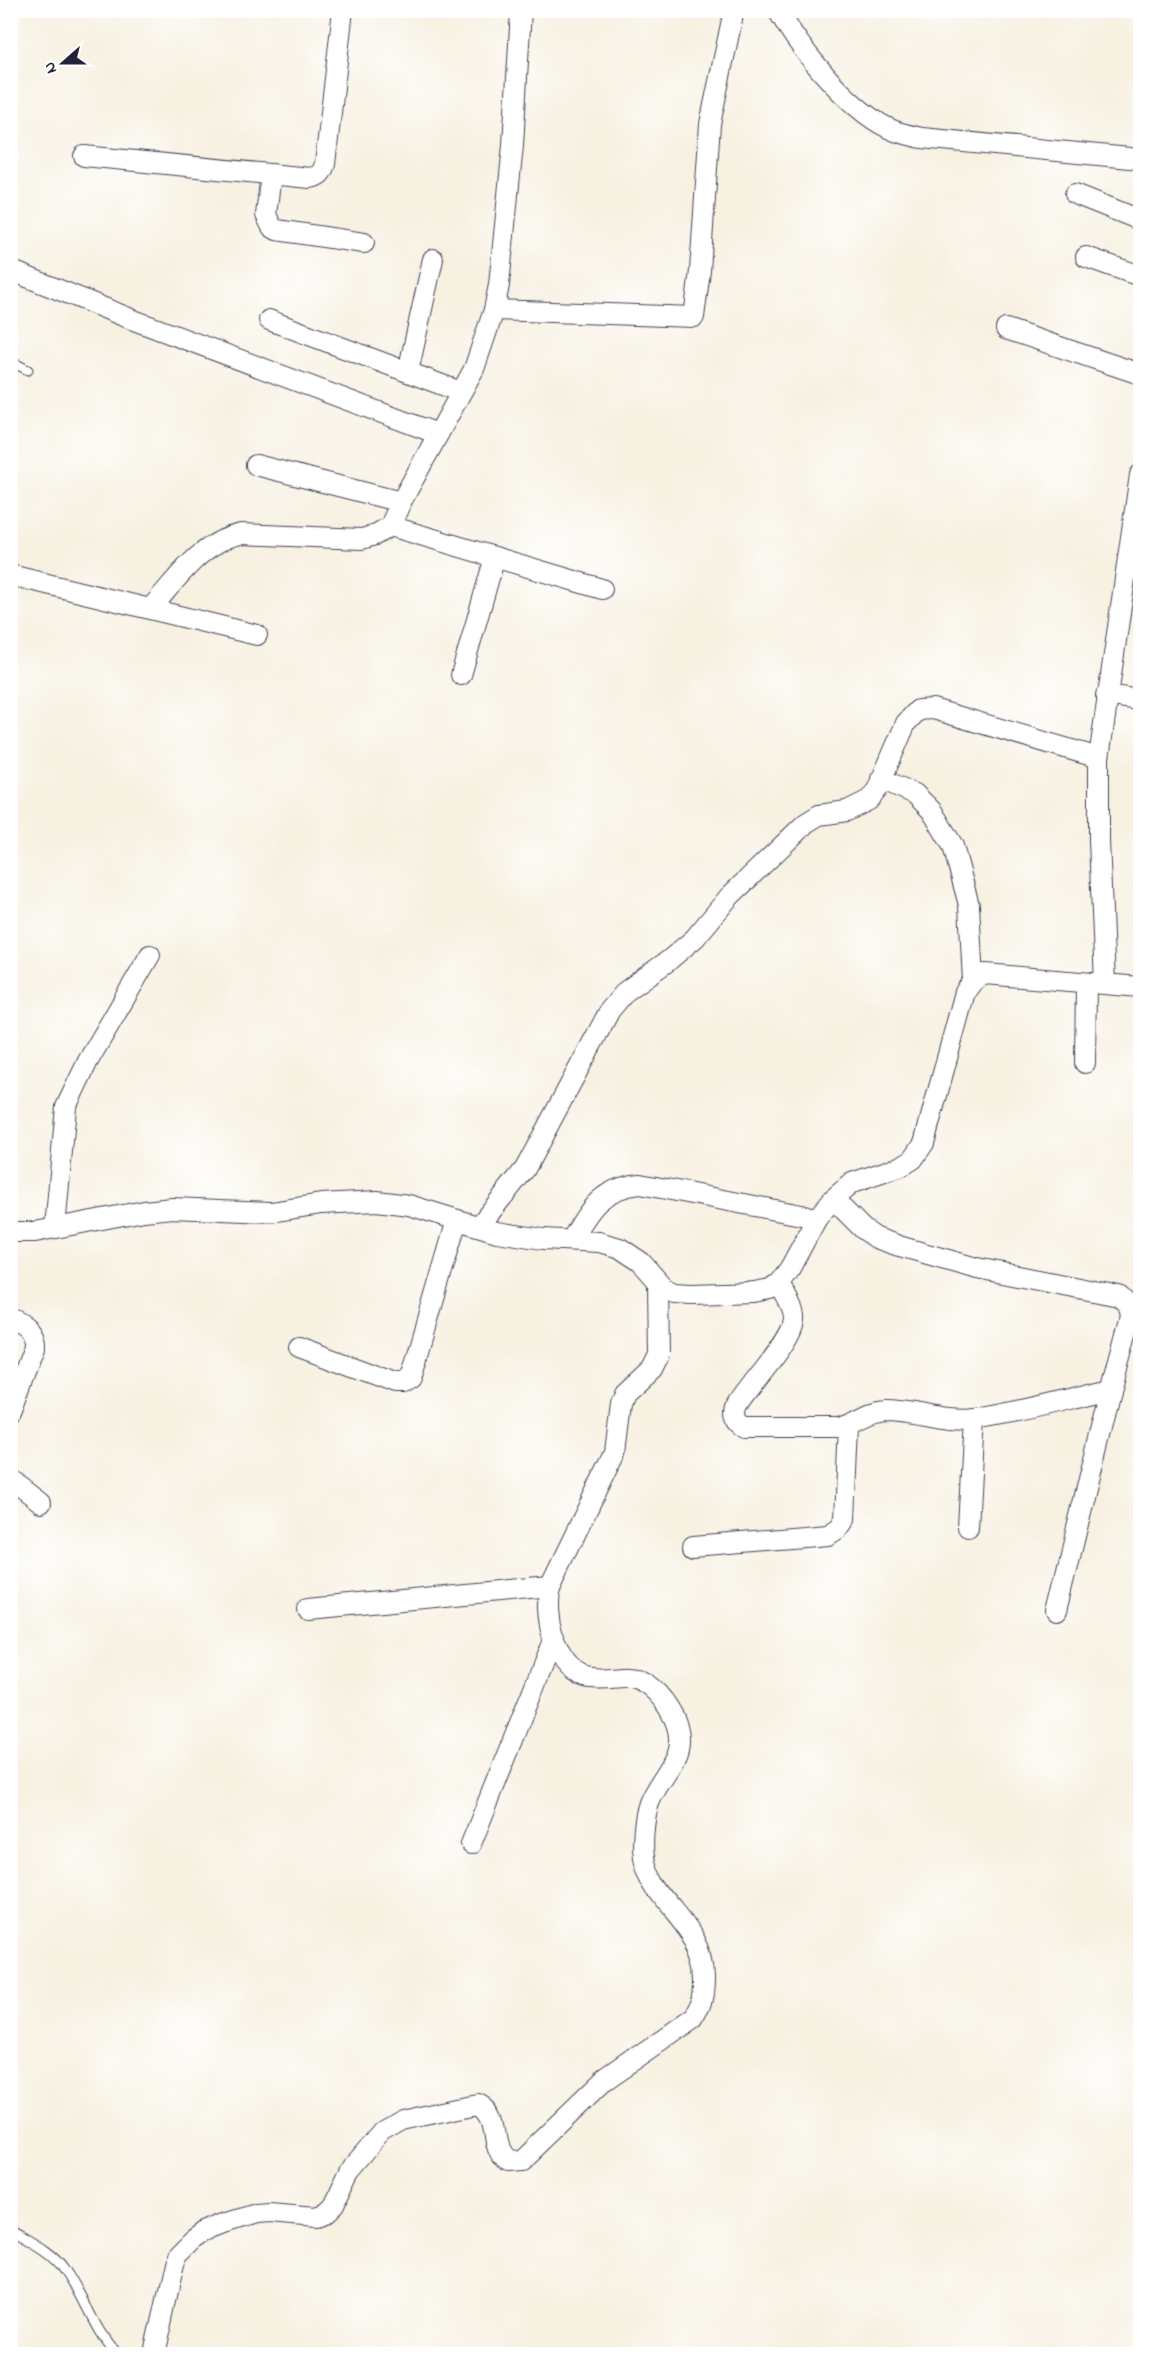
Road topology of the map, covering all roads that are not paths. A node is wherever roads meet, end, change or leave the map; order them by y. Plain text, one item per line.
1 (344, 10) edge
2 (521, 10) edge
3 (734, 10) edge
4 (778, 10) edge
5 (84, 156) dead end
6 (1140, 159) edge
7 (271, 174) junction
8 (1075, 194) dead end
9 (1140, 220) edge
10 (364, 243) dead end
11 (1086, 256) dead end
12 (433, 259) dead end
13 (10, 270) edge
14 (1140, 276) edge
15 (494, 310) junction
16 (269, 320) dead end
17 (1006, 329) dead end
18 (10, 361) edge
19 (28, 370) dead end
20 (408, 372) junction
21 (1140, 374) edge
22 (461, 392) junction
23 (438, 434) junction
24 (256, 465) dead end
25 (1140, 475) edge
26 (401, 502) junction
27 (390, 526) junction
28 (495, 557) junction
29 (10, 575) edge
30 (602, 589) dead end
31 (150, 609) junction
32 (257, 635) dead end
33 (461, 675) dead end
34 (1106, 695) junction
35 (1140, 700) edge
36 (1099, 758) junction
37 (881, 779) junction
38 (150, 954) dead end
39 (973, 981) junction
40 (1096, 984) junction
41 (1140, 987) edge
42 (1085, 1063) dead end
43 (833, 1199) junction
44 (817, 1218) junction
45 (457, 1220) junction
46 (479, 1226) junction
47 (55, 1228) junction
48 (10, 1232) edge
49 (572, 1239) junction
50 (658, 1283) junction
51 (778, 1283) junction
52 (1135, 1306) edge
53 (10, 1318) edge
54 (299, 1347) dead end
55 (1111, 1389) junction
56 (10, 1410) edge
57 (974, 1419) junction
58 (849, 1425) junction
59 (10, 1478) edge
60 (41, 1502) dead end
61 (968, 1527) dead end
62 (693, 1546) dead end
63 (550, 1586) junction
64 (308, 1609) dead end
65 (1057, 1610) dead end
66 (554, 1638) junction
67 (471, 1844) dead end
68 (10, 2228) edge
69 (117, 2355) edge
70 (154, 2355) edge

1 - 7 street
2 - 15 street
3 - 15 street
4 - 6 street
5 - 7 street
7 - 10 street
8 - 9 street
11 - 14 street
12 - 20 street
13 - 23 street
15 - 22 street
16 - 20 street
17 - 21 street
18 - 19 lane
20 - 22 street
22 - 23 street
23 - 26 street
24 - 26 street
25 - 34 street
26 - 27 street
27 - 28 street
27 - 31 street
28 - 30 street
28 - 33 street
29 - 31 street
31 - 32 street
34 - 35 street
34 - 36 street
36 - 37 street
36 - 40 street
37 - 39 street
37 - 46 street
38 - 47 street
39 - 40 street
39 - 43 street
40 - 41 street
40 - 42 street
43 - 44 street
43 - 52 street
44 - 49 street
44 - 51 street
45 - 46 street
45 - 47 street
45 - 54 street
46 - 49 street
47 - 48 street
49 - 50 street
50 - 51 street
50 - 63 street
51 - 58 street
52 - 55 street
53 - 56 street
55 - 57 street
55 - 65 street
57 - 58 street
57 - 61 street
58 - 62 street
59 - 60 street
63 - 64 street
63 - 66 street
66 - 67 street
66 - 70 street
68 - 69 lane

